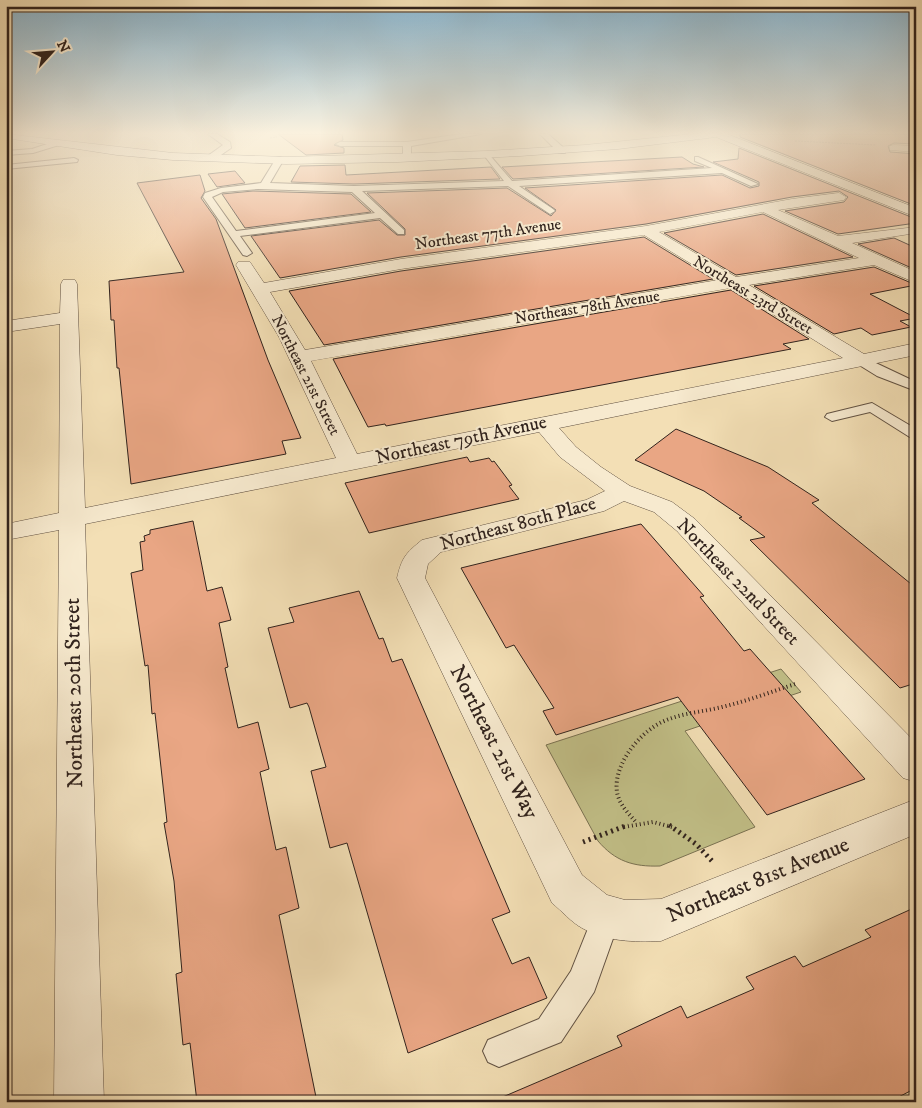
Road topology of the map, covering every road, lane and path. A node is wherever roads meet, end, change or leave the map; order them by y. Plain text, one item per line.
1 (264, 186) joint
2 (439, 186) edge
3 (513, 186) edge
4 (847, 186) edge
5 (354, 189) junction
6 (840, 197) dead end
7 (764, 208) junction
8 (550, 211) dead end
9 (916, 213) edge
10 (383, 215) junction
11 (646, 230) junction
12 (912, 230) dead end
13 (401, 232) dead end
14 (233, 234) junction
15 (836, 241) junction
16 (245, 259) joint
17 (874, 260) junction
18 (916, 278) edge
19 (734, 283) junction
20 (70, 284) dead end
21 (260, 289) junction
22 (70, 317) junction
23 (6, 327) edge
24 (916, 349) edge
25 (300, 357) junction
26 (861, 360) junction
27 (882, 373) junction
28 (916, 387) edge
29 (916, 401) edge
30 (832, 416) dead end
31 (544, 423) junction
32 (916, 436) edge
33 (349, 462) junction
34 (621, 491) junction
35 (71, 519) junction
36 (6, 532) edge
37 (415, 560) joint
38 (827, 674) junction
39 (916, 767) edge
40 (916, 816) edge
41 (635, 821) junction
42 (550, 854) junction
43 (735, 890) junction
44 (601, 914) junction
45 (499, 1051) dead end
46 (78, 1102) edge

1 - 5 lane
1 - 14 lane
2 - 5 lane
3 - 8 lane
4 - 9 street
5 - 10 lane
6 - 7 street, Northeast 77th Avenue
7 - 11 street, Northeast 77th Avenue
7 - 15 street
10 - 13 lane
10 - 14 lane
11 - 19 street, Northeast 23rd Street
11 - 21 street, Northeast 77th Avenue
12 - 15 street
14 - 16 lane
15 - 17 street
16 - 21 street, Northeast 21st Street
17 - 18 street
17 - 19 street, Northeast 78th Avenue
19 - 25 street, Northeast 78th Avenue
19 - 26 street, Northeast 23rd Street
20 - 22 street, Northeast 20th Street
21 - 25 street, Northeast 21st Street
22 - 23 street
22 - 35 street, Northeast 20th Street
24 - 26 street, Northeast 79th Avenue
25 - 33 street, Northeast 21st Street
26 - 27 lane
26 - 31 street, Northeast 79th Avenue
27 - 28 lane
27 - 29 lane
30 - 32 lane
31 - 33 street, Northeast 79th Avenue
31 - 34 street, Northeast 22nd Street
33 - 35 street, Northeast 79th Avenue
34 - 37 street, Northeast 80th Place
34 - 38 street, Northeast 22nd Street
35 - 36 street, Northeast 79th Avenue
35 - 46 street, Northeast 20th Street
37 - 42 street, Northeast 21st Way
38 - 39 street, Northeast 22nd Street
38 - 41 path
40 - 43 street, Northeast 81st Avenue
41 - 42 path
41 - 43 path
42 - 44 street, Northeast 21st Way
43 - 44 street, Northeast 81st Avenue
44 - 45 lane

